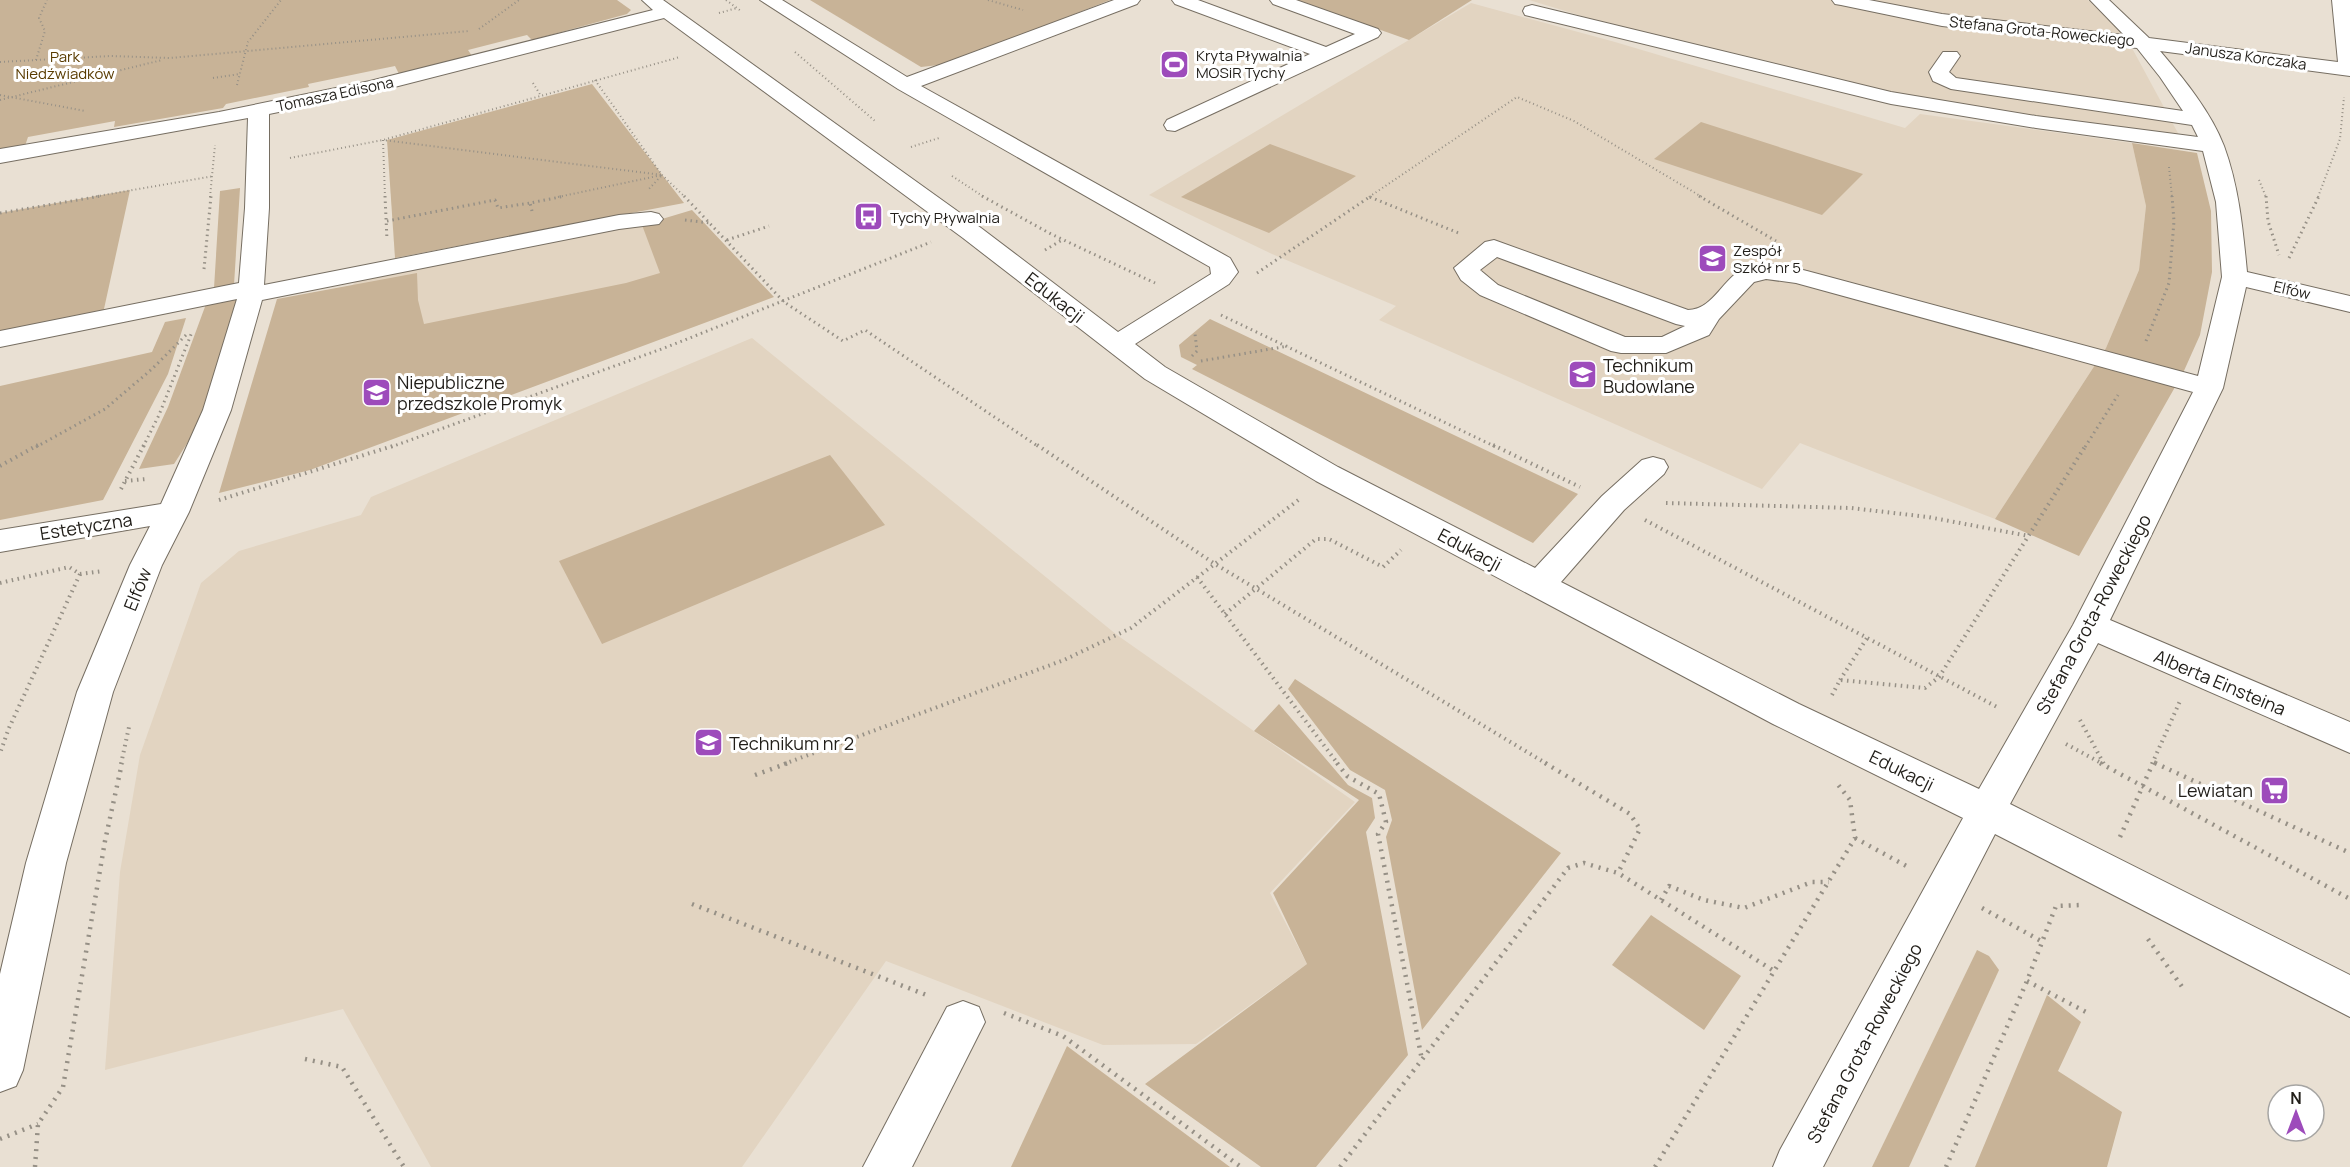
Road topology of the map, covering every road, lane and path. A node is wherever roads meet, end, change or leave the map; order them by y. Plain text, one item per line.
1 (46, 0) edge
2 (281, 0) edge
3 (726, 0) edge
4 (769, 0) edge
5 (1131, 0) edge
6 (1181, 0) edge
7 (1279, 0) edge
8 (1560, 0) edge
9 (1841, 0) edge
10 (2099, 0) edge
11 (2341, 0) edge
12 (659, 6) edge
13 (1532, 11) dead end
14 (746, 14) dead end
15 (478, 30) dead end
16 (488, 30) dead end
17 (470, 31) dead end
18 (2143, 43) junction
19 (788, 46) dead end
20 (246, 53) junction
21 (1328, 54) junction
22 (681, 56) dead end
23 (1950, 56) dead end
24 (170, 58) junction
25 (36, 60) junction
26 (1809, 61) dead end
27 (0, 62) edge
28 (2350, 70) edge
29 (240, 74) junction
30 (213, 78) dead end
31 (595, 80) junction
32 (533, 83) dead end
33 (905, 85) junction
34 (237, 87) dead end
35 (541, 96) junction
36 (1517, 97) dead end
37 (0, 100) edge
38 (259, 111) junction
39 (2200, 120) junction
40 (1175, 125) dead end
41 (883, 127) dead end
42 (942, 137) dead end
43 (383, 140) junction
44 (902, 141) dead end
45 (216, 142) dead end
46 (2213, 146) junction
47 (0, 156) edge
48 (289, 159) dead end
49 (950, 175) dead end
50 (214, 176) junction
51 (662, 176) junction
52 (530, 203) dead end
53 (0, 213) edge
54 (651, 219) dead end
55 (387, 221) junction
56 (769, 226) dead end
57 (926, 234) dead end
58 (727, 240) junction
59 (388, 268) junction
60 (1255, 275) dead end
61 (2235, 277) junction
62 (251, 291) junction
63 (202, 298) junction
64 (784, 302) junction
65 (1198, 304) junction
66 (2350, 304) edge
67 (1707, 317) junction
68 (0, 339) edge
69 (1117, 344) junction
70 (1288, 346) junction
71 (1182, 364) junction
72 (1155, 373) junction
73 (2209, 388) junction
74 (0, 466) edge
75 (1653, 467) dead end
76 (1309, 492) dead end
77 (117, 496) dead end
78 (218, 501) dead end
79 (1613, 502) junction
80 (172, 512) junction
81 (2029, 536) dead end
82 (0, 541) edge
83 (1406, 545) dead end
84 (1215, 564) junction
85 (1197, 577) junction
86 (0, 583) edge
87 (1539, 585) junction
88 (1256, 588) junction
89 (1225, 614) junction
90 (2090, 626) junction
91 (1867, 638) junction
92 (2193, 671) junction
93 (1939, 677) junction
94 (1840, 680) junction
95 (128, 723) dead end
96 (1813, 727) junction
97 (2034, 727) junction
98 (2350, 738) edge
99 (0, 753) edge
100 (2154, 762) junction
101 (755, 775) dead end
102 (1834, 780) dead end
103 (2144, 786) junction
104 (1987, 811) junction
105 (2350, 853) edge
106 (1618, 873) junction
107 (1829, 882) junction
108 (2350, 899) edge
109 (1661, 900) junction
110 (692, 904) dead end
111 (2088, 905) dead end
112 (2144, 934) dead end
113 (1774, 972) junction
114 (2027, 981) junction
115 (2183, 988) dead end
116 (2350, 997) edge
117 (2086, 1012) dead end
118 (963, 1022) junction
119 (305, 1059) dead end
120 (1422, 1060) junction
121 (0, 1070) edge
122 (38, 1124) junction
123 (0, 1139) edge
124 (35, 1167) edge
125 (404, 1167) edge
126 (887, 1167) edge
127 (1241, 1167) edge
128 (1340, 1167) edge
129 (1655, 1167) edge
130 (1797, 1167) edge
131 (1947, 1167) edge

1 - 25 path
2 - 20 path
3 - 14 path
4 - 33 street
5 - 33 street
6 - 21 street
7 - 21 street
8 - 26 street
9 - 18 street, Stefana Grota-Roweckiego
10 - 18 street, Stefana Grota-Roweckiego
11 - 28 street, Janusza Korczaka
12 - 38 street, Tomasza Edisona
12 - 69 street, Edukacji
13 - 46 street
15 - 16 path
17 - 20 path
18 - 28 street, Janusza Korczaka
18 - 39 street, Stefana Grota-Roweckiego
19 - 41 path
20 - 24 path
20 - 29 path
21 - 40 street
22 - 31 path
23 - 39 street
24 - 25 path
24 - 37 path
25 - 27 path
29 - 30 path
29 - 34 path
31 - 35 path
31 - 51 path
32 - 35 path
33 - 65 street
35 - 43 path
36 - 60 path
38 - 47 street, Tomasza Edisona
38 - 62 street, Elfów
39 - 46 street, Stefana Grota-Roweckiego
42 - 44 path
43 - 48 path
43 - 51 path
43 - 55 path
45 - 50 path
46 - 61 street, Stefana Grota-Roweckiego
49 - 65 path
50 - 53 path
50 - 63 path
51 - 58 path
52 - 55 path
54 - 59 street
55 - 59 path
56 - 58 path
57 - 64 path
58 - 64 path
59 - 62 street
61 - 66 street, Elfów
61 - 73 street, Stefana Grota-Roweckiego
62 - 63 street
62 - 80 street, Elfów
63 - 68 street
64 - 78 path
64 - 84 path
65 - 69 street
65 - 70 path
65 - 71 path
67 - 67 street
67 - 73 street
69 - 72 street, Edukacji
70 - 71 path
70 - 79 path
71 - 72 path
72 - 87 street, Edukacji
73 - 90 street, Stefana Grota-Roweckiego
74 - 77 path
75 - 79 street
76 - 84 path
79 - 81 path
79 - 87 street
79 - 91 path
80 - 82 street, Estetyczna
80 - 121 street, Elfów
83 - 88 path
84 - 85 path
84 - 88 path
85 - 89 path
85 - 101 path
86 - 99 path
87 - 96 street, Edukacji
88 - 89 path
88 - 106 path
89 - 120 path
90 - 92 street, Alberta Einsteina
90 - 97 street, Stefana Grota-Roweckiego
91 - 93 path
91 - 94 path
92 - 98 street, Alberta Einsteina
92 - 100 path
93 - 94 path
93 - 97 path
94 - 96 path
95 - 122 path
96 - 104 street, Edukacji
97 - 103 path
97 - 104 street, Stefana Grota-Roweckiego
100 - 103 path
100 - 105 path
102 - 107 path
103 - 108 path
104 - 116 street, Edukacji
104 - 130 street, Stefana Grota-Roweckiego
106 - 109 path
106 - 120 path
107 - 109 path
107 - 113 path
109 - 113 path
110 - 118 path
111 - 114 path
112 - 115 path
113 - 129 path
114 - 117 path
114 - 131 path
118 - 126 street
118 - 127 path
119 - 125 path
120 - 128 path
122 - 123 path
122 - 124 path

